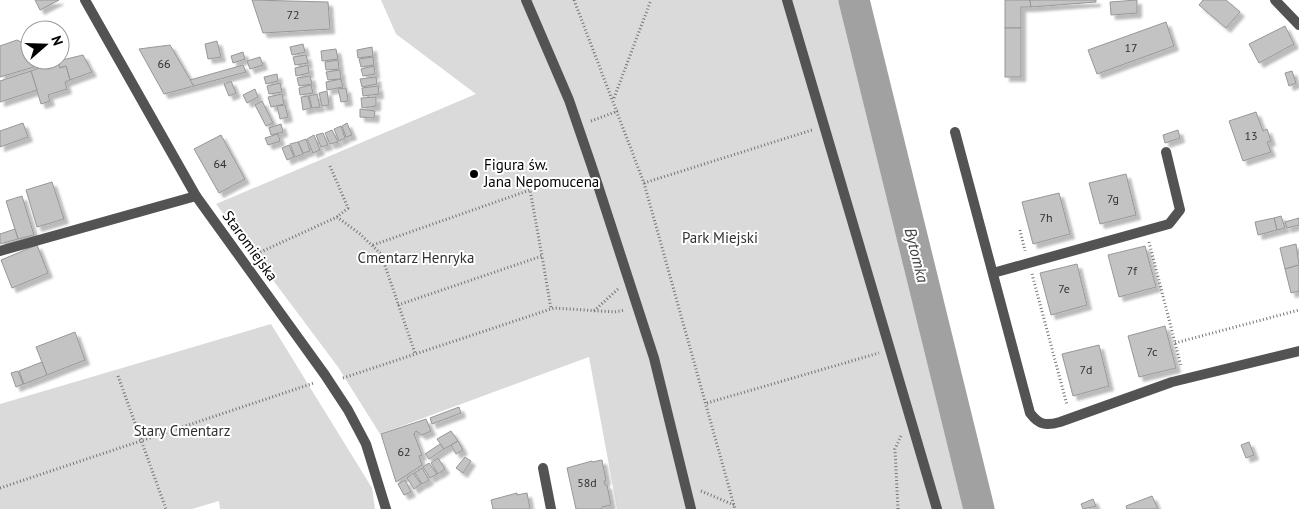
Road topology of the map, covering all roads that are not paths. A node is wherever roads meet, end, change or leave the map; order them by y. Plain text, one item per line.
1 (85, 0) edge
2 (526, 0) edge
3 (787, 0) edge
4 (1275, 0) edge
5 (1299, 25) edge
6 (955, 132) dead end
7 (1166, 152) dead end
8 (196, 196) junction
9 (0, 250) edge
10 (993, 273) junction
11 (1299, 351) edge
12 (543, 468) dead end
13 (386, 509) edge
14 (551, 509) edge
15 (690, 509) edge
16 (937, 509) edge

1 - 8 street, Staromiejska
2 - 15 street
3 - 16 street
4 - 5 street
6 - 10 street
7 - 10 street
8 - 9 street
8 - 13 street, Staromiejska
10 - 11 street
12 - 14 street

